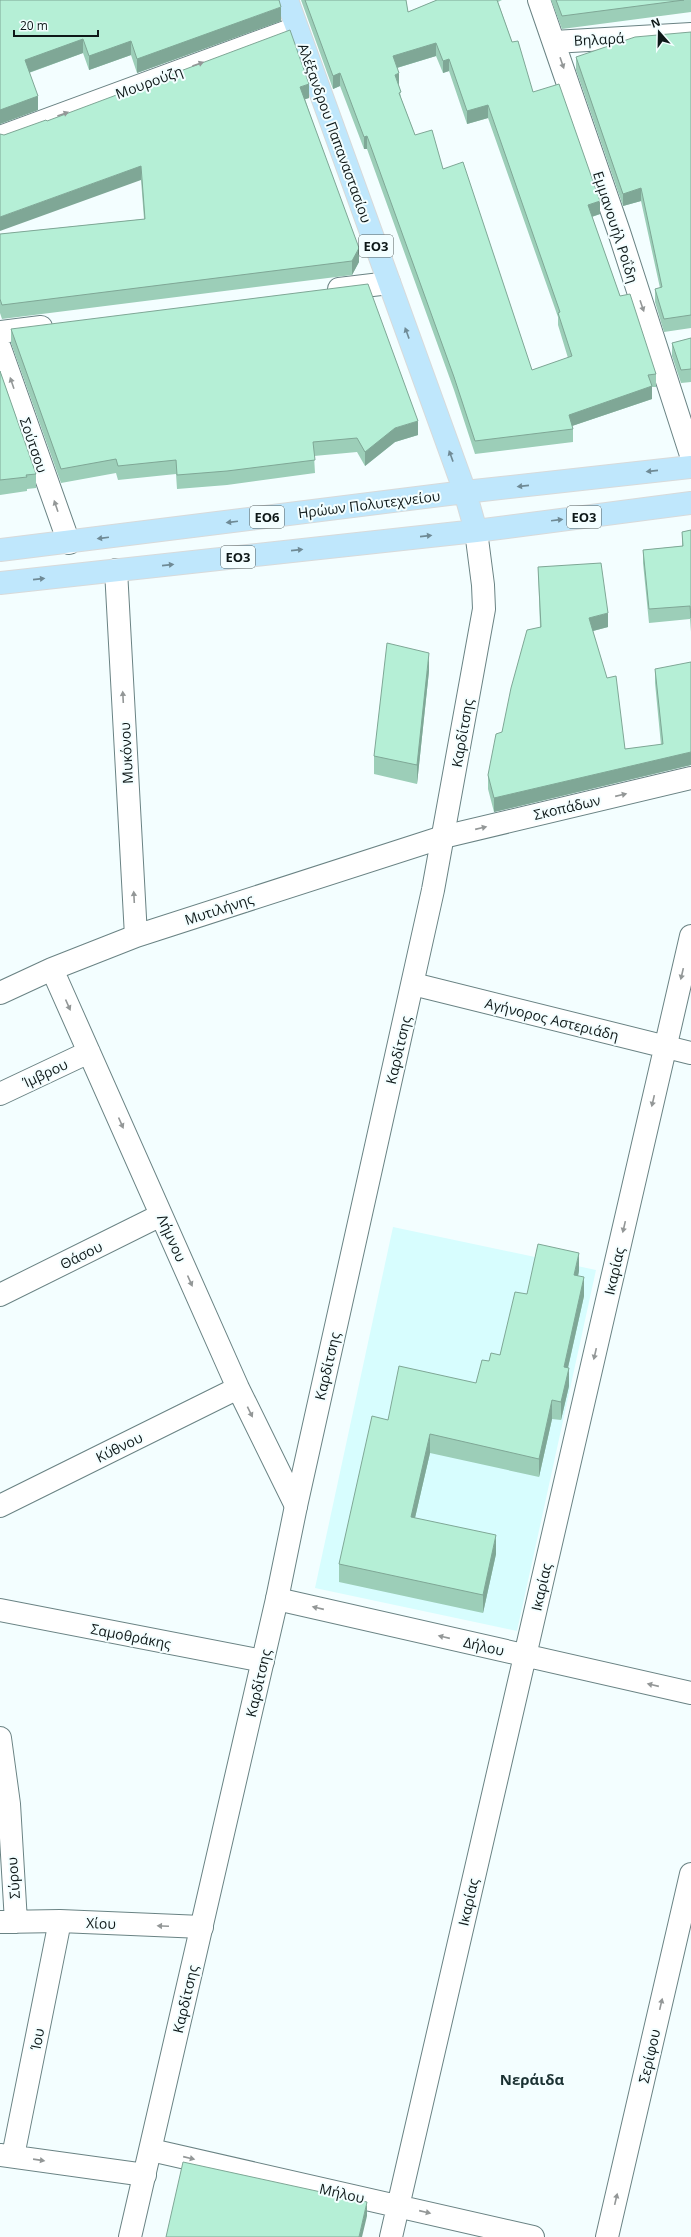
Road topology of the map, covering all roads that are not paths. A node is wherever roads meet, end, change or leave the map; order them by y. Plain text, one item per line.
1 (288, 0) edge
2 (539, 0) edge
3 (298, 28) junction
4 (691, 34) edge
5 (554, 42) junction
6 (0, 137) edge
7 (389, 283) junction
8 (319, 292) edge
9 (62, 324) edge
10 (0, 332) edge
11 (677, 342) edge
12 (656, 347) junction
13 (0, 348) edge
14 (691, 455) edge
15 (691, 467) edge
16 (465, 492) junction
17 (691, 503) edge
18 (476, 531) junction
19 (69, 543) junction
20 (0, 550) edge
21 (116, 570) junction
22 (0, 583) edge
23 (691, 778) edge
24 (443, 837) junction
25 (136, 936) junction
26 (691, 936) edge
27 (52, 969) junction
28 (413, 984) junction
29 (0, 993) edge
30 (665, 1047) junction
31 (89, 1052) junction
32 (691, 1053) edge
33 (0, 1094) edge
34 (161, 1215) junction
35 (0, 1295) edge
36 (238, 1388) junction
37 (0, 1506) edge
38 (296, 1506) junction
39 (277, 1599) junction
40 (0, 1610) edge
41 (525, 1655) junction
42 (263, 1661) junction
43 (691, 1693) edge
44 (0, 1738) edge
45 (691, 1874) edge
46 (60, 1921) junction
47 (8, 1922) edge
48 (202, 1927) junction
49 (151, 2150) junction
50 (7, 2155) edge
51 (145, 2175) junction
52 (398, 2206) junction
53 (130, 2237) edge
54 (391, 2237) edge
55 (533, 2237) edge
56 (607, 2237) edge

1 - 3 main road, Αλέξανδρου Παπαναστασίου / ΕΟ3
2 - 5 street, Εμμανουήλ Ροΐδη
6 -> 3 street, Μουρούζη
3 - 7 main road, Αλέξανδρου Παπαναστασίου / ΕΟ3
4 - 5 street, Βηλαρά
5 -> 12 street, Εμμανουήλ Ροΐδη
7 - 8 street
16 -> 7 main road, Αλέξανδρου Παπαναστασίου / ΕΟ3
9 - 10 street
11 - 12 street
12 - 14 street, Εμμανουήλ Ροΐδη
19 -> 13 street, Σούτσου
15 -> 16 main road, Ηρώων Πολυτεχνείου
16 - 18 main road, Καρδίτσης
16 -> 19 main road, Ηρώων Πολυτεχνείου / ΕΟ6
18 -> 17 main road, ΕΟ3
21 -> 18 main road, ΕΟ3
18 - 24 street, Καρδίτσης
19 - 20 main road, Ηρώων Πολυτεχνείου / ΕΟ6
22 -> 21 main road, ΕΟ3
25 -> 21 street, Μυκόνου
24 -> 23 street, Σκοπάδων
24 - 25 street, Μυτιλήνης
24 - 28 street, Καρδίτσης
25 - 27 street, Μυτιλήνης
26 -> 30 street, Ικαρίας
27 - 29 street, Μυτιλήνης
27 -> 31 street, Λήμνου
28 - 30 street, Αγήνορος Αστεριάδη
28 - 38 street, Καρδίτσης
30 - 32 street, Αγήνορος Αστεριάδη
30 -> 41 street, Ικαρίας
31 - 33 street, Ίμβρου
31 -> 34 street, Λήμνου
34 - 35 street, Θάσου
34 -> 36 street, Λήμνου
36 - 37 street, Κύθνου
36 -> 38 street, Λήμνου
38 - 39 street, Καρδίτσης
41 -> 39 street, Δήλου
39 - 42 street, Καρδίτσης
40 - 42 street, Σαμοθράκης
43 -> 41 street, Δήλου
41 - 52 street, Ικαρίας
42 - 48 street, Καρδίτσης
44 - 47 street, Σύρου
56 -> 45 street, Σερίφου
46 - 47 street, Χίου
48 -> 46 street, Χίου
46 - 50 street, Ίου
48 - 49 street, Καρδίτσης
49 - 51 street, Καρδίτσης
49 -> 52 street, Μήλου
50 -> 51 street
51 - 53 street, Καρδίτσης
52 - 54 street, Ικαρίας
52 -> 55 street, Μήλου

